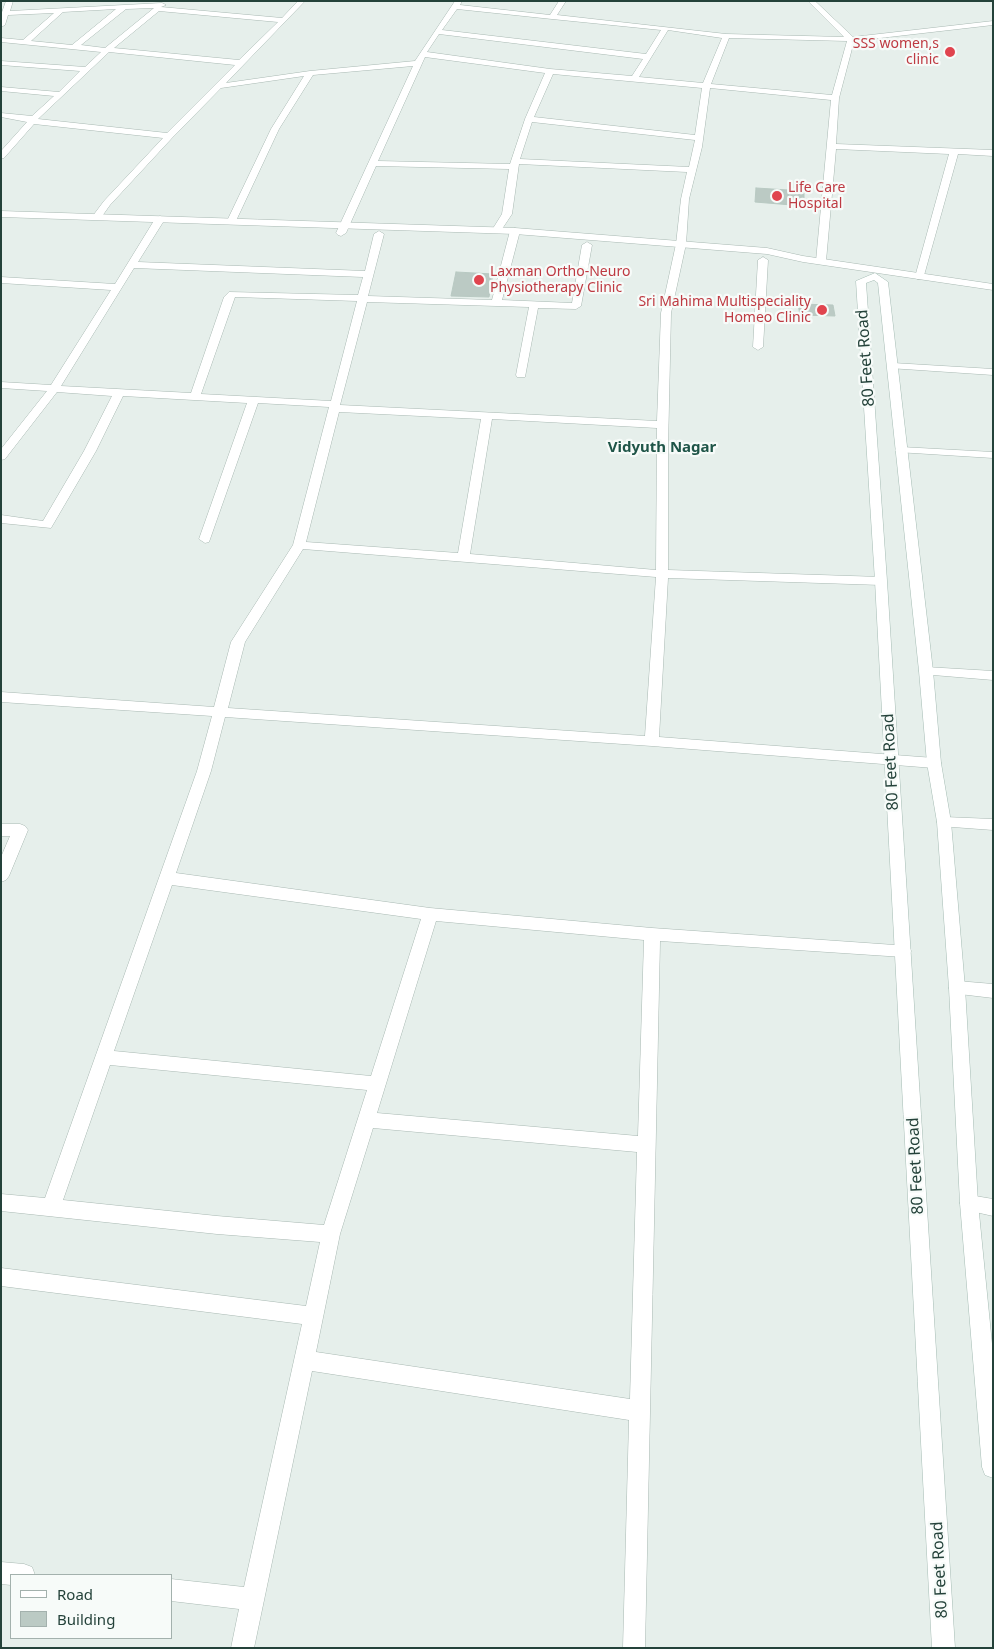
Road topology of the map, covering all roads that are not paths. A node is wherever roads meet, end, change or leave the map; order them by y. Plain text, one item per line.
1 (10, 1) edge
2 (302, 1) edge
3 (563, 1) edge
4 (811, 1) edge
5 (457, 4) edge
6 (161, 5) edge
7 (125, 6) junction
8 (61, 10) junction
9 (6, 13) junction
10 (552, 17) junction
11 (284, 20) junction
12 (993, 23) edge
13 (1, 25) edge
14 (666, 28) junction
15 (437, 32) junction
16 (726, 36) junction
17 (851, 39) junction
18 (1, 40) edge
19 (25, 42) junction
20 (74, 47) junction
21 (106, 50) junction
22 (422, 54) junction
23 (649, 57) junction
24 (1, 63) edge
25 (242, 63) junction
26 (418, 63) junction
27 (87, 69) junction
28 (550, 71) junction
29 (310, 74) junction
30 (634, 79) junction
31 (219, 86) junction
32 (706, 86) junction
33 (1, 88) edge
34 (60, 94) junction
35 (835, 98) junction
36 (1, 115) edge
37 (529, 119) junction
38 (33, 120) junction
39 (169, 136) junction
40 (699, 138) junction
41 (832, 146) junction
42 (954, 152) junction
43 (993, 153) edge
44 (1, 156) edge
45 (374, 163) junction
46 (515, 164) junction
47 (692, 170) junction
48 (1, 214) edge
49 (97, 217) junction
50 (232, 221) junction
51 (1, 223) edge
52 (157, 224) junction
53 (343, 229) junction
54 (498, 230) junction
55 (379, 234) junction
56 (514, 236) junction
57 (587, 246) junction
58 (680, 248) junction
59 (803, 259) junction
60 (763, 260) junction
61 (821, 261) junction
62 (133, 265) junction
63 (875, 273) junction
64 (368, 274) junction
65 (920, 277) junction
66 (1, 280) edge
67 (118, 287) junction
68 (993, 287) edge
69 (362, 298) junction
70 (496, 303) junction
71 (534, 305) junction
72 (758, 347) dead end
73 (893, 366) junction
74 (993, 372) edge
75 (521, 375) dead end
76 (1, 385) edge
77 (54, 389) junction
78 (119, 393) junction
79 (195, 397) junction
80 (253, 400) junction
81 (334, 406) junction
82 (487, 417) junction
83 (663, 425) junction
84 (902, 450) junction
85 (993, 455) edge
86 (1, 457) edge
87 (1, 519) edge
88 (205, 539) dead end
89 (299, 545) junction
90 (463, 557) junction
91 (662, 574) junction
92 (881, 581) junction
93 (926, 671) junction
94 (993, 676) edge
95 (1, 697) edge
96 (220, 711) junction
97 (652, 741) junction
98 (891, 760) junction
99 (934, 763) junction
100 (944, 822) junction
101 (993, 825) edge
102 (1, 830) edge
103 (1, 876) edge
104 (166, 878) junction
105 (430, 914) junction
106 (652, 934) junction
107 (903, 951) junction
108 (957, 988) junction
109 (993, 991) edge
110 (104, 1056) junction
111 (377, 1084) junction
112 (365, 1120) junction
113 (647, 1146) junction
114 (1, 1202) edge
115 (969, 1203) junction
116 (51, 1207) junction
117 (993, 1208) edge
118 (330, 1234) junction
119 (1, 1277) edge
120 (313, 1316) junction
121 (304, 1360) junction
122 (640, 1411) junction
123 (993, 1467) edge
124 (172, 1590) edge
125 (252, 1599) junction
126 (242, 1648) edge
127 (634, 1648) edge
128 (944, 1648) edge

1 - 9 street
2 - 11 street
3 - 10 street
4 - 17 street
5 - 10 street
5 - 15 street
6 - 7 street
6 - 11 street
6 - 21 street
7 - 8 street
7 - 20 street
8 - 9 street
8 - 19 street
9 - 13 street
10 - 14 street
11 - 25 street
12 - 17 street
14 - 16 street
14 - 23 street
15 - 22 street
15 - 23 street
16 - 17 street
16 - 32 street
17 - 35 street
18 - 19 street
19 - 20 street
20 - 21 street
21 - 25 street
21 - 27 street
22 - 26 street
22 - 28 street
23 - 30 street
24 - 27 street
25 - 31 street
26 - 29 street
26 - 45 street
27 - 34 street
28 - 30 street
28 - 37 street
29 - 31 street
29 - 50 street
30 - 32 street
31 - 39 street
32 - 35 street
32 - 40 street
33 - 34 street
34 - 38 street
35 - 41 street
36 - 38 street
37 - 40 street
37 - 46 street
38 - 39 street
38 - 44 street
39 - 49 street
40 - 47 street
41 - 42 street
41 - 61 street
42 - 43 street
42 - 65 street
45 - 46 street
45 - 53 street
46 - 47 street
46 - 54 street
47 - 58 street
48 - 49 street
49 - 52 street
50 - 52 street
50 - 53 street
51 - 52 street
52 - 53 street
52 - 62 street
53 - 54 street
53 - 55 street
54 - 56 street
55 - 56 street
55 - 64 street
56 - 57 street
56 - 58 street
56 - 70 street
57 - 58 street
57 - 71 street
58 - 59 street
58 - 60 street
58 - 83 street
59 - 60 street
59 - 61 street
60 - 72 street
61 - 63 street
62 - 64 street
62 - 67 street
63 - 65 street
63 - 73 street, 80 Feet Road
63 - 92 street, 80 Feet Road
64 - 69 street
65 - 68 street
66 - 67 street
67 - 77 street
69 - 70 street
69 - 79 street
69 - 81 street
70 - 71 street
71 - 75 street
73 - 74 street
73 - 84 street, 80 Feet Road
76 - 77 street
77 - 78 street
77 - 86 street
78 - 79 street
78 - 87 street
79 - 80 street
80 - 81 street
80 - 88 street
81 - 82 street
81 - 89 street
82 - 83 street
82 - 90 street
83 - 91 street
84 - 85 street
84 - 93 street, 80 Feet Road
89 - 90 street
89 - 96 street
90 - 91 street
91 - 92 street
91 - 97 street
92 - 98 street, 80 Feet Road
93 - 94 street
93 - 99 street, 80 Feet Road
95 - 96 street
96 - 97 street
96 - 104 street
97 - 98 street
98 - 99 street
98 - 107 street, 80 Feet Road
99 - 100 street, 80 Feet Road
100 - 101 street
100 - 108 street, 80 Feet Road
102 - 103 street
104 - 105 street
104 - 110 street
105 - 106 street
105 - 111 street
106 - 107 street
106 - 113 street
107 - 128 street, 80 Feet Road
108 - 109 street
108 - 115 street, 80 Feet Road
110 - 111 street
110 - 116 street
111 - 112 street
112 - 113 street
112 - 118 street
113 - 122 street
114 - 116 street
115 - 117 street
115 - 123 street, 80 Feet Road
116 - 118 street
118 - 120 street
119 - 120 street
120 - 121 street
121 - 122 street
121 - 125 street
122 - 127 street
124 - 125 street
125 - 126 street

